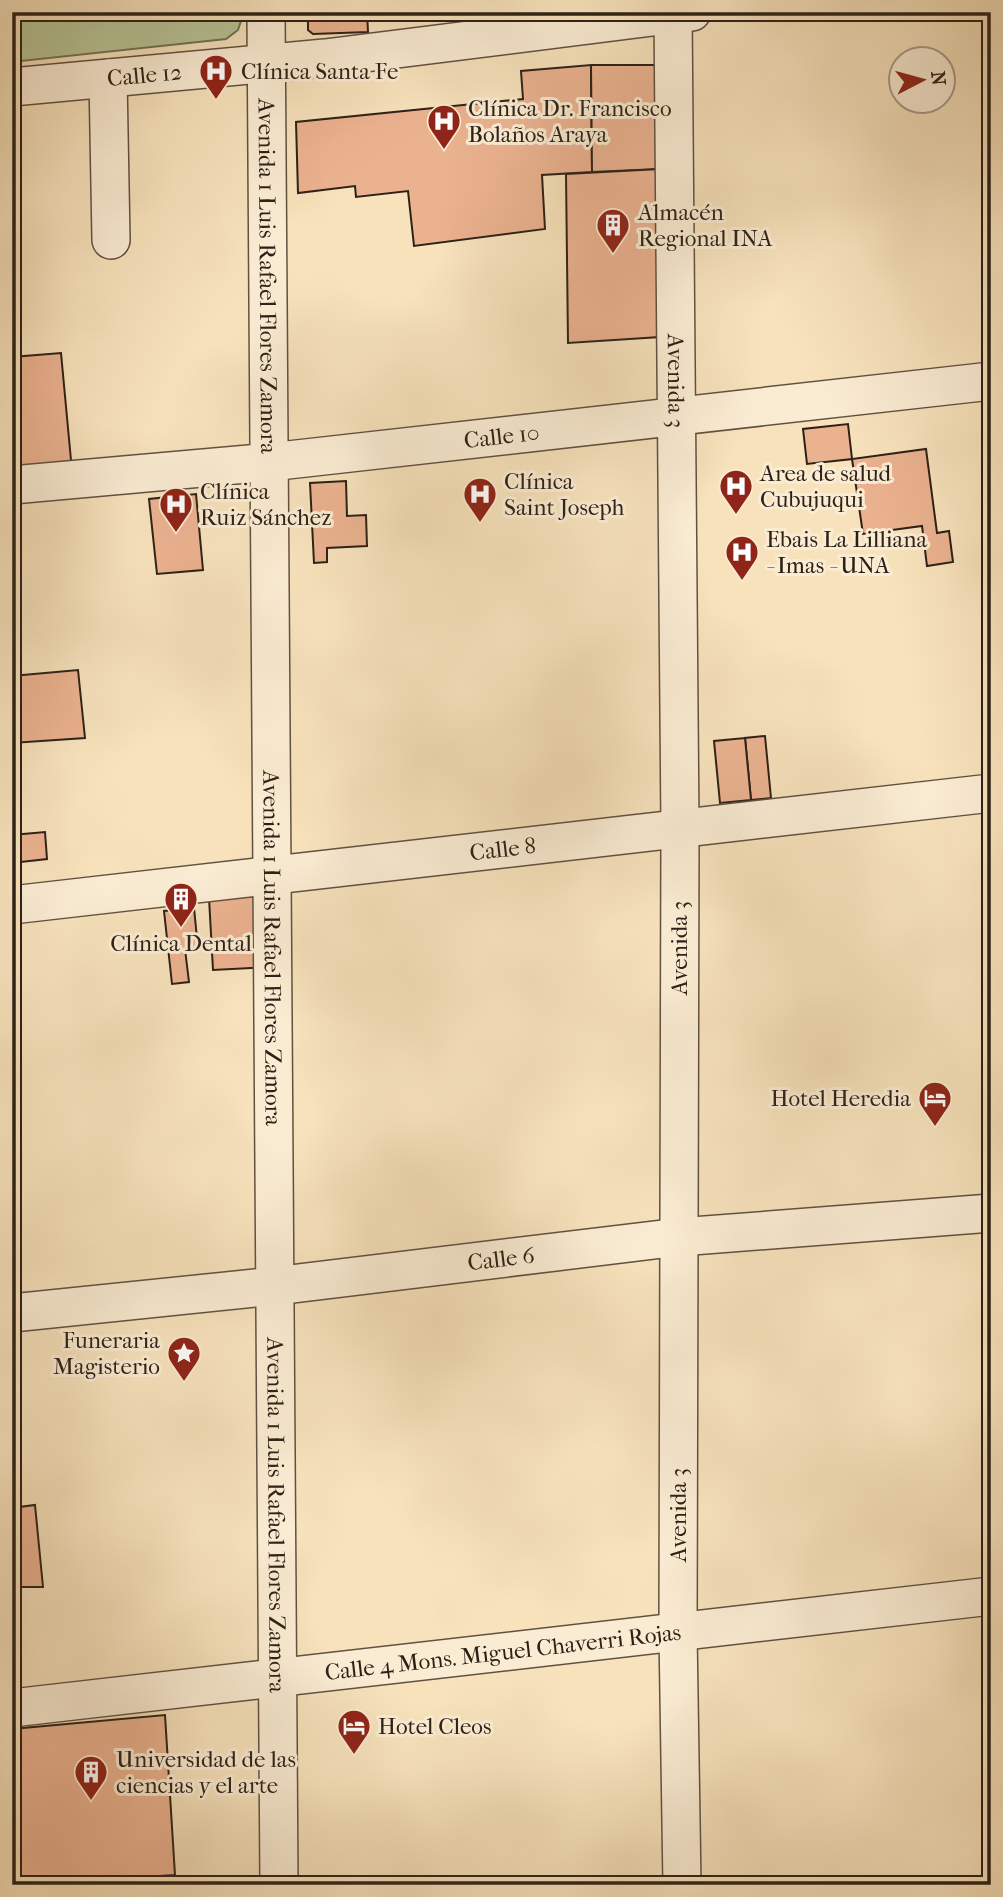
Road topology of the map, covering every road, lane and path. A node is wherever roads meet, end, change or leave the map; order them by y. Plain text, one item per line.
1 (266, 12) edge
2 (679, 13) edge
3 (267, 63) junction
4 (108, 78) junction
5 (12, 87) edge
6 (111, 240) dead end
7 (991, 381) edge
8 (677, 416) junction
9 (270, 462) junction
10 (12, 485) edge
11 (991, 793) edge
12 (680, 828) junction
13 (272, 878) junction
14 (12, 905) edge
15 (991, 1213) edge
16 (679, 1237) junction
17 (275, 1286) junction
18 (12, 1313) edge
19 (991, 1596) edge
20 (678, 1632) junction
21 (278, 1677) junction
22 (12, 1708) edge
23 (279, 1885) edge
24 (681, 1885) edge

1 - 3 street, Avenida 1 Luis Rafael Flores Zamora
2 - 3 street, Calle 12
2 - 8 street, Avenida 3
3 - 4 street, Calle 12
3 - 9 street, Avenida 1 Luis Rafael Flores Zamora
4 - 5 street, Calle 12
4 - 6 street
7 - 8 street, Calle 10
8 - 9 street, Calle 10
8 - 12 street, Avenida 3
9 - 10 street, Calle 10
9 - 13 street, Avenida 1 Luis Rafael Flores Zamora
11 - 12 street, Calle 8
12 - 13 street, Calle 8
12 - 16 street, Avenida 3
13 - 14 street, Calle 8
13 - 17 street, Avenida 1 Luis Rafael Flores Zamora
15 - 16 street, Calle 6
16 - 17 street, Calle 6
16 - 20 street, Avenida 3
17 - 18 street, Calle 6
17 - 21 street, Avenida 1 Luis Rafael Flores Zamora
19 - 20 street, Calle 4 Mons. Miguel Chaverri Rojas
20 - 21 street, Calle 4 Mons. Miguel Chaverri Rojas
20 - 24 street, Avenida 3
21 - 22 street, Calle 4 Mons. Miguel Chaverri Rojas
21 - 23 street, Avenida 1 Luis Rafael Flores Zamora

